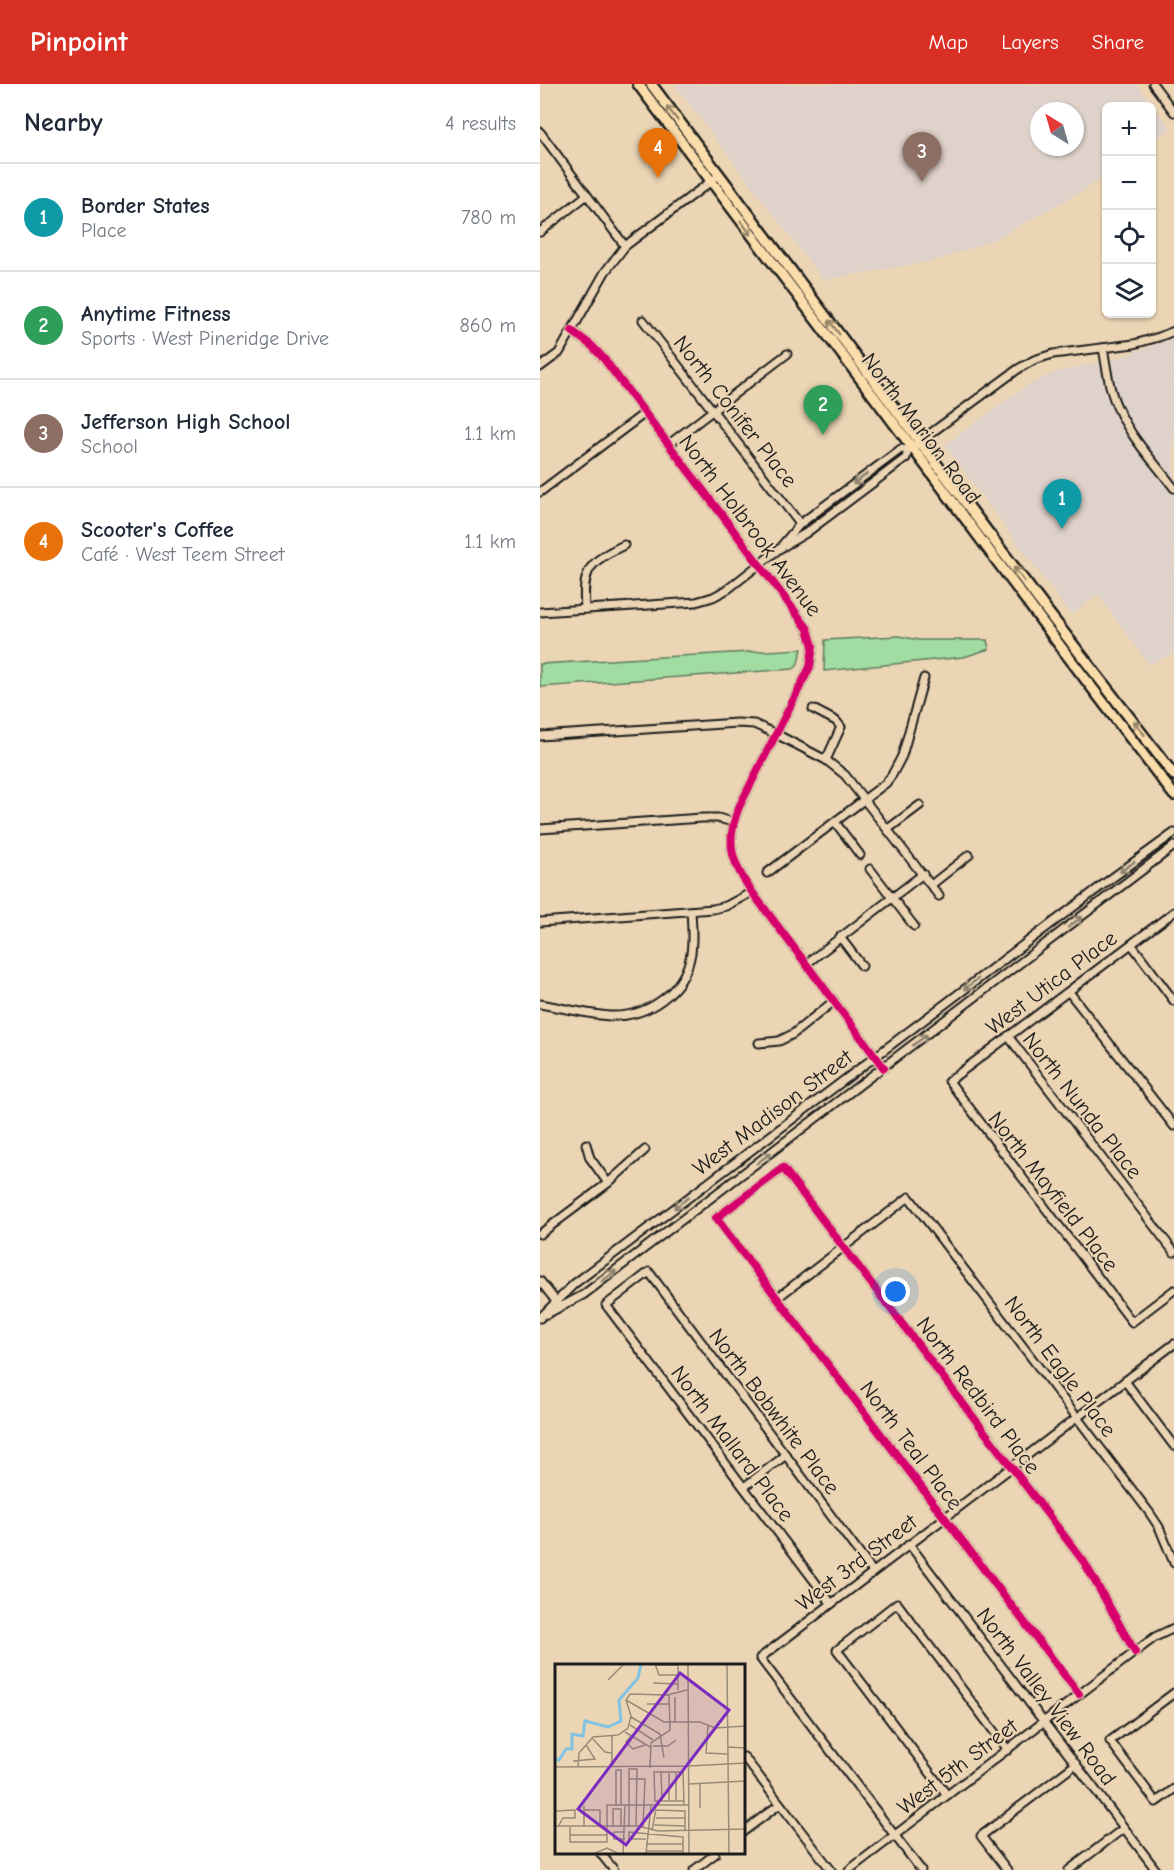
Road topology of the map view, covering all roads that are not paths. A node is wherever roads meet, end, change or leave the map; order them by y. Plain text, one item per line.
1 (639, 84) edge
2 (651, 84) edge
3 (1153, 84) edge
4 (1174, 112) edge
5 (540, 132) edge
6 (720, 175) junction
7 (711, 182) junction
8 (587, 195) junction
9 (540, 232) edge
10 (625, 246) junction
11 (643, 320) dead end
12 (572, 331) junction
13 (1174, 331) edge
14 (1103, 348) junction
15 (787, 354) dead end
16 (540, 367) edge
17 (713, 411) junction
18 (645, 413) junction
19 (669, 444) junction
20 (913, 446) junction
21 (1174, 488) edge
22 (540, 492) edge
23 (800, 524) junction
24 (624, 545) dead end
25 (779, 549) junction
26 (760, 564) junction
27 (585, 609) junction
28 (540, 612) edge
29 (924, 678) dead end
30 (813, 709) dead end
31 (776, 734) junction
32 (540, 736) edge
33 (826, 760) junction
34 (1174, 775) edge
35 (1174, 795) edge
36 (866, 800) junction
37 (920, 805) dead end
38 (733, 822) junction
39 (835, 822) junction
40 (540, 829) edge
41 (888, 829) junction
42 (1174, 832) edge
43 (1174, 846) edge
44 (860, 855) dead end
45 (969, 855) dead end
46 (870, 869) dead end
47 (767, 873) dead end
48 (922, 874) junction
49 (930, 885) junction
50 (752, 892) junction
51 (939, 896) dead end
52 (892, 897) junction
53 (692, 911) junction
54 (1174, 912) edge
55 (540, 922) edge
56 (914, 926) dead end
57 (840, 937) junction
58 (1132, 945) junction
59 (806, 964) junction
60 (862, 966) dead end
61 (1069, 992) junction
62 (1174, 1001) edge
63 (834, 1002) junction
64 (540, 1004) edge
65 (1008, 1036) junction
66 (759, 1043) dead end
67 (875, 1056) junction
68 (884, 1068) junction
69 (948, 1081) joint
70 (1174, 1126) edge
71 (586, 1144) dead end
72 (645, 1150) dead end
73 (608, 1184) junction
74 (716, 1218) joint
75 (540, 1234) edge
76 (843, 1246) junction
77 (1174, 1252) edge
78 (649, 1272) joint
79 (540, 1281) edge
80 (1174, 1290) edge
81 (777, 1298) junction
82 (558, 1305) junction
83 (540, 1318) edge
84 (1174, 1344) edge
85 (1125, 1381) junction
86 (1077, 1417) junction
87 (1174, 1446) edge
88 (786, 1455) junction
89 (1011, 1467) junction
90 (744, 1487) junction
91 (945, 1517) junction
92 (909, 1544) junction
93 (1174, 1563) edge
94 (873, 1572) junction
95 (831, 1603) junction
96 (1174, 1628) edge
97 (1135, 1652) junction
98 (1174, 1693) edge
99 (1079, 1694) junction
100 (1044, 1722) junction
101 (1008, 1750) junction
102 (746, 1760) edge
103 (1076, 1764) junction
104 (1174, 1789) edge
105 (947, 1795) junction
106 (780, 1804) junction
107 (1124, 1828) junction
108 (746, 1830) edge
109 (895, 1836) junction
110 (602, 1855) edge
111 (714, 1855) edge
112 (614, 1870) edge
113 (693, 1870) edge
114 (831, 1870) edge
115 (849, 1870) edge
116 (921, 1870) edge
117 (1007, 1870) edge
118 (1069, 1870) edge
119 (1156, 1870) edge

1 - 7 main road, North Marion Road
6 -> 2 main road, North Marion Road
3 - 4 street
5 - 8 street
6 - 7 street
20 -> 6 main road, North Marion Road
7 - 10 street
7 -> 20 main road, North Marion Road
8 - 9 street
8 - 10 street
10 - 12 street
11 - 17 street, North Conifer Place
12 - 16 street
12 - 18 street, North Holbrook Avenue
13 - 14 street
14 - 20 street
14 - 21 street
15 - 17 street
17 - 19 street
17 - 23 street, North Conifer Place
18 - 19 street, North Holbrook Avenue
18 - 22 street
19 - 26 street, North Holbrook Avenue
20 -> 23 street
20 - 25 street
34 -> 20 main road, North Marion Road
20 - 35 main road, North Marion Road
23 - 25 street
24 - 27 street
25 - 26 street
26 - 27 street
26 - 31 street, North Holbrook Avenue
27 - 28 street
29 - 36 street
30 - 33 street
31 - 32 street
31 - 33 street
31 - 38 street, North Holbrook Avenue
33 - 36 street
36 - 39 street
36 - 41 street
37 - 41 street
38 - 40 street
38 - 50 street, North Holbrook Avenue
39 - 44 street
39 - 47 street
41 - 48 street
42 -> 67 street, West Madison Street
68 -> 43 street, West Madison Street
45 - 49 street
46 - 52 street
48 - 49 street
48 - 52 street
49 - 51 street
50 - 53 street
50 - 59 street, North Holbrook Avenue
52 - 56 street
52 - 57 street
53 - 55 street
53 - 64 street
54 - 58 street, West Utica Place
57 - 59 street
57 - 60 street
58 - 61 street, West Utica Place
58 - 62 street
59 - 63 street, North Holbrook Avenue
61 - 65 street, West Utica Place
61 - 70 street
63 - 66 street
63 - 67 street, North Holbrook Avenue
65 - 69 street, West Utica Place
65 - 77 street, North Nunda Place
67 - 68 street, North Holbrook Avenue
67 -> 82 street, West Madison Street
82 -> 68 street, West Madison Street
69 - 80 street, North Mayfield Place
71 - 73 street
72 - 73 street
73 - 75 street
74 - 76 street, North Redbird Place
74 - 81 street, North Teal Place
76 - 81 street
76 - 86 street, North Eagle Place
76 - 89 street, North Redbird Place
78 - 88 street, North Bobwhite Place
78 - 90 street, North Mallard Place
79 - 82 street
81 - 91 street, North Teal Place
82 - 83 street, West Madison Street
84 - 85 street, West 3rd Street
85 - 86 street, West 3rd Street
85 - 87 street
86 - 89 street, West 3rd Street
86 - 93 street, North Eagle Place
88 - 90 street
88 - 94 street, North Bobwhite Place
89 - 91 street, West 3rd Street
89 - 97 street, North Redbird Place
90 - 95 street, North Mallard Place
91 - 92 street, West 3rd Street
91 - 99 street, North Teal Place
92 - 94 street, West 3rd Street
92 - 100 street, North Valley View Road
94 - 95 street, West 3rd Street
95 - 109 street, West 3rd Street
96 - 97 street, West 5th Street
97 - 99 street, West 5th Street
98 - 104 street
99 - 100 street, West 5th Street
100 - 101 street, West 5th Street
100 - 103 street, North Valley View Road
101 - 105 street, West 5th Street
101 - 105 street
102 - 106 street
103 - 107 street, North Valley View Road
103 - 117 street
105 - 109 street, West 5th Street
106 - 108 street
106 - 114 street
107 - 118 street
107 - 119 street, North Valley View Road
109 - 115 street, West 5th Street
109 - 116 street
110 - 112 street
111 - 113 street

